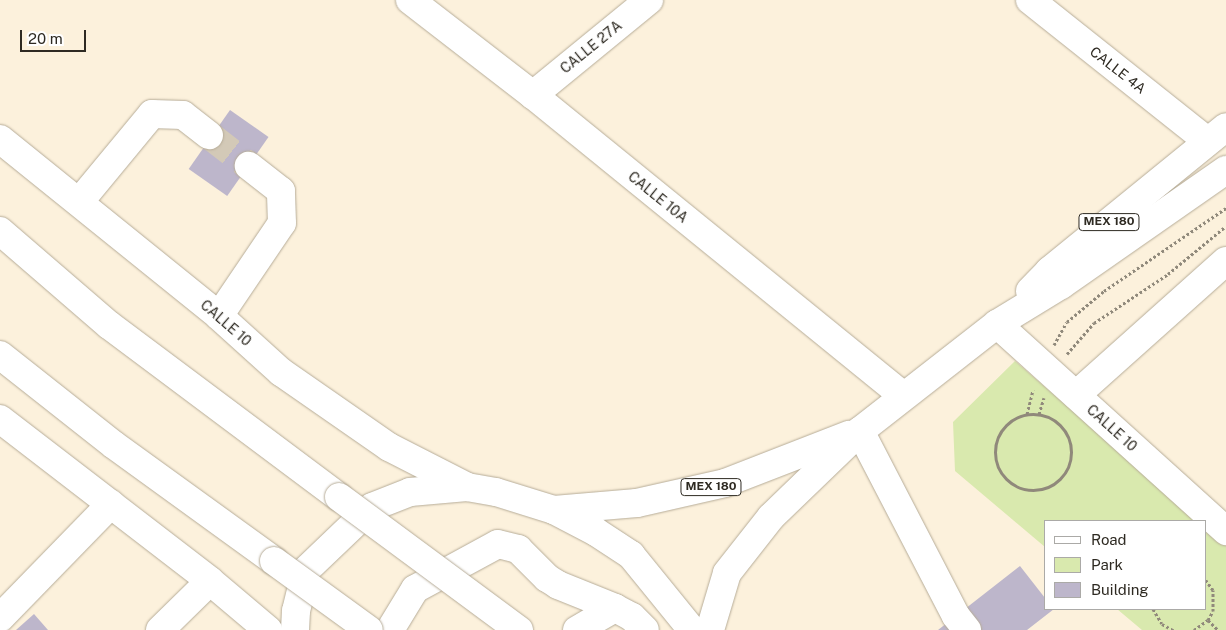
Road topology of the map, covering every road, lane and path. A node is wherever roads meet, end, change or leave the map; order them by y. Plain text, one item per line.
1 (410, 0) edge
2 (649, 0) edge
3 (1030, 0) edge
4 (532, 95) junction
5 (1217, 134) edge
6 (209, 135) tunnel mouth
7 (0, 138) edge
8 (249, 166) tunnel mouth
9 (1226, 170) edge
10 (80, 201) junction
11 (1226, 208) edge
12 (1226, 226) edge
13 (0, 231) edge
14 (1226, 261) edge
15 (219, 316) junction
16 (997, 324) junction
17 (0, 355) edge
18 (1045, 368) junction
19 (1076, 395) junction
20 (903, 396) junction
21 (1027, 414) junction
22 (1039, 414) junction
23 (0, 419) edge
24 (860, 431) junction
25 (467, 487) junction
26 (111, 504) junction
27 (554, 510) junction
28 (1226, 532) edge
29 (210, 581) junction
30 (1206, 581) edge
31 (615, 608) junction
32 (1154, 610) edge
33 (0, 618) edge
34 (1208, 620) junction
35 (160, 630) edge
36 (268, 630) edge
37 (295, 630) edge
38 (368, 630) edge
39 (390, 630) edge
40 (519, 630) edge
41 (577, 630) edge
42 (645, 630) edge
43 (692, 630) edge
44 (710, 630) edge
45 (967, 630) edge
46 (1172, 630) edge
47 (1194, 630) edge
48 (1218, 630) edge

1 - 4 main road, CALLE 10A
2 - 4 main road, CALLE 27A
3 - 5 main road, CALLE 4A
4 - 20 main road, CALLE 10A
5 - 16 main road, MEX 180
6 - 10 main road
7 - 10 main road, CALLE 10
8 - 15 main road
9 - 16 main road, MEX 180
10 - 15 main road, CALLE 10
11 - 18 path
12 - 18 path
13 - 40 main road, bridge
14 - 19 main road
15 - 25 main road, CALLE 10
16 - 18 main road, CALLE 10
16 - 20 main road, MEX 180
17 - 38 main road, bridge
18 - 19 main road, CALLE 10
18 - 21 path
18 - 22 path
19 - 28 main road, CALLE 10
20 - 24 main road, MEX 180
21 - 22 path
21 - 22 path
23 - 26 main road
24 - 27 main road, MEX 180
24 - 44 main road, MEX 180
24 - 45 main road
25 - 27 main road
25 - 37 main road
26 - 29 main road
26 - 33 main road
27 - 43 main road
29 - 35 main road
29 - 36 main road
30 - 34 path
31 - 39 main road
31 - 41 main road
31 - 42 main road
32 - 46 path
34 - 47 path
34 - 48 path

